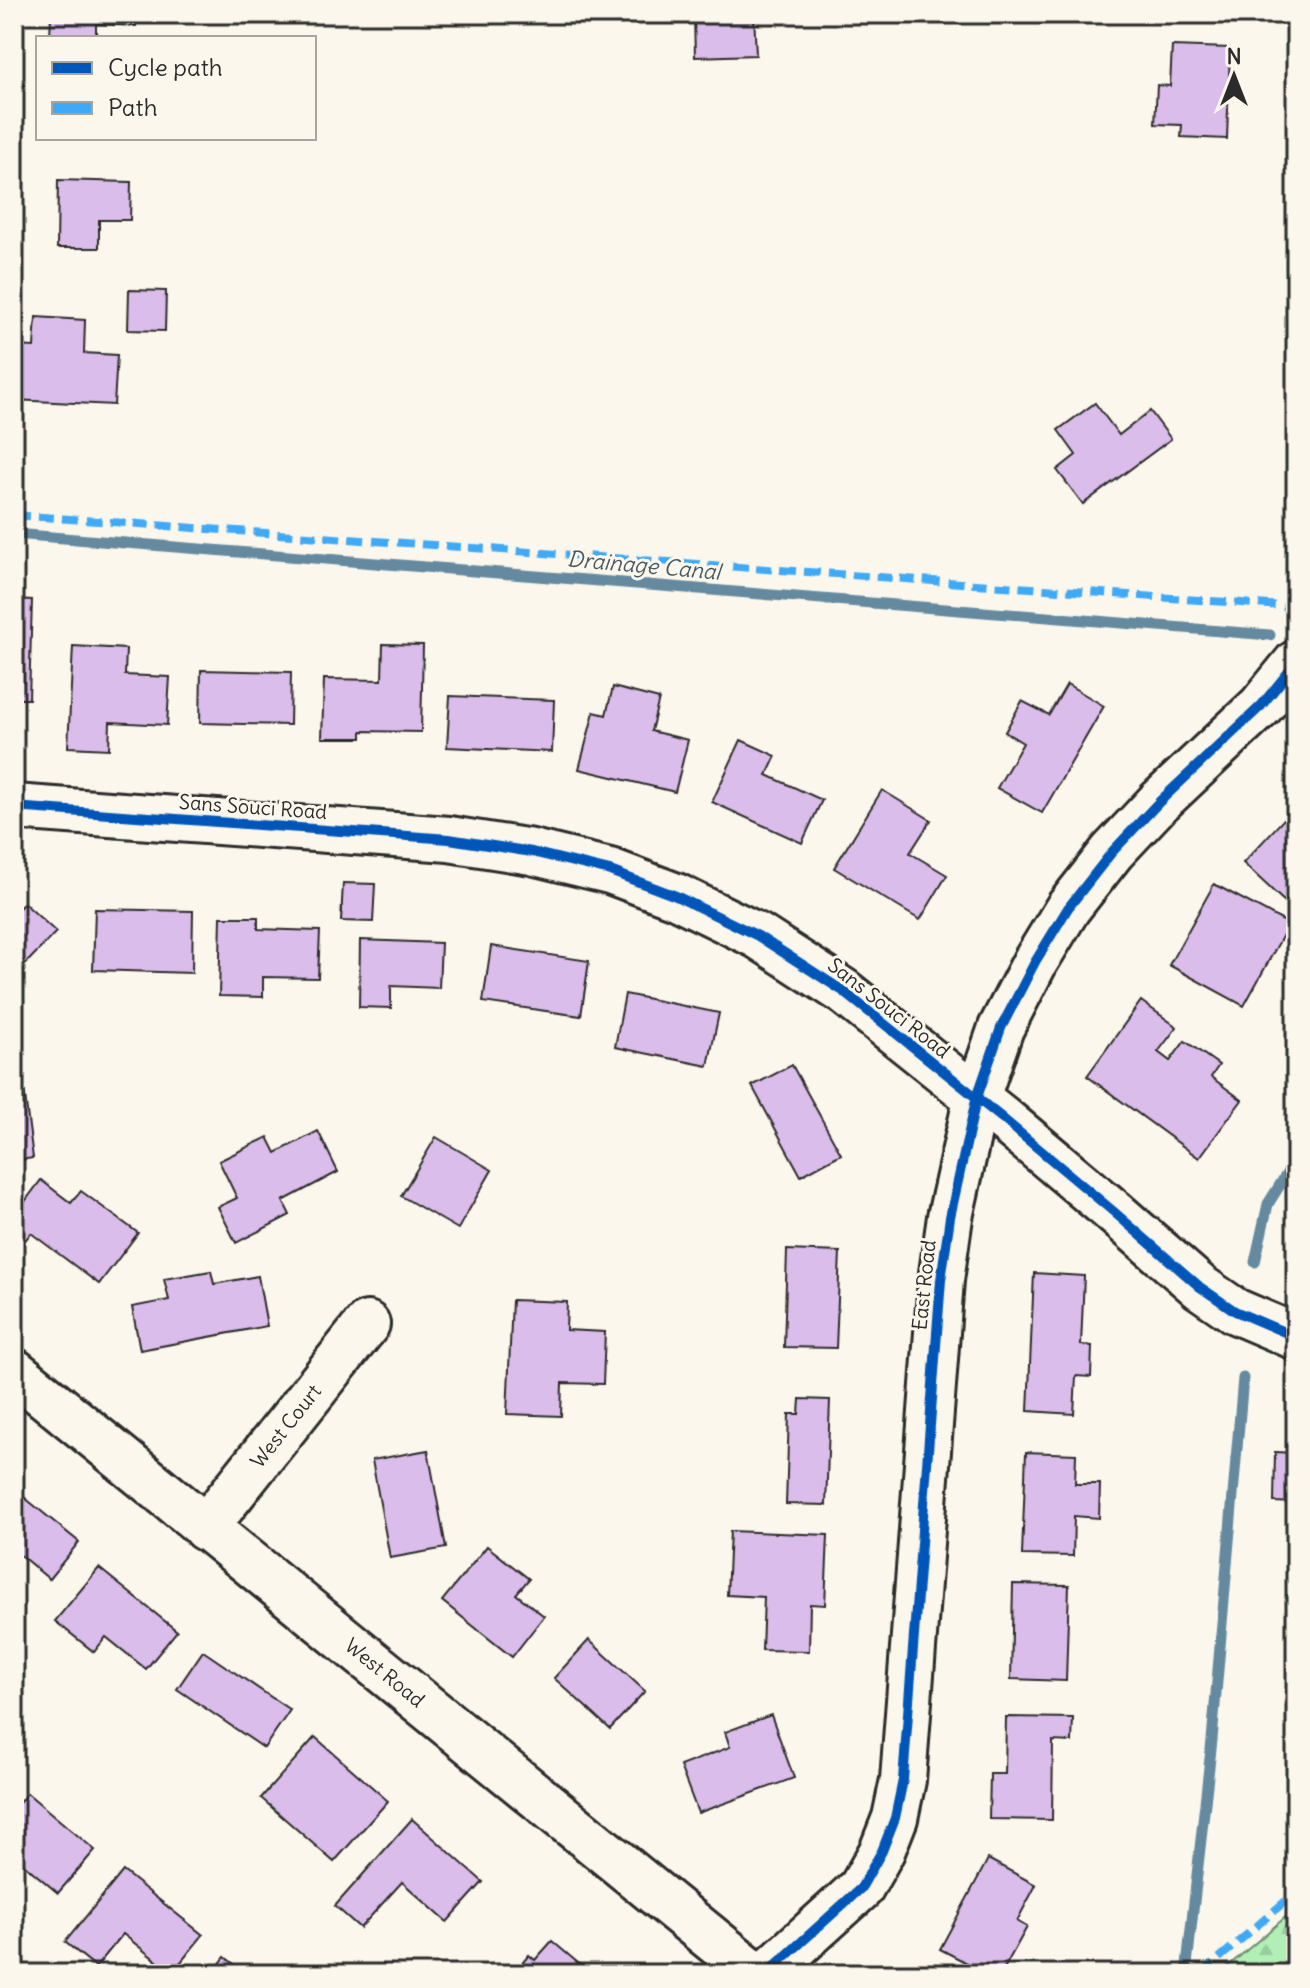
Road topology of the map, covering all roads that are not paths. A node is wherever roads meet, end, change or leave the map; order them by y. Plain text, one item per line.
1 (1296, 663) edge
2 (14, 807) edge
3 (976, 1100) junction
4 (367, 1324) dead end
5 (1296, 1337) edge
6 (14, 1371) edge
7 (205, 1528) junction
8 (755, 1974) edge
9 (766, 1974) edge

1 - 3 street, East Road
2 - 3 street, Sans Souci Road
3 - 5 street, Sans Souci Road
3 - 9 street, East Road
4 - 7 street, West Court
6 - 7 street, West Road
7 - 8 street, West Road

